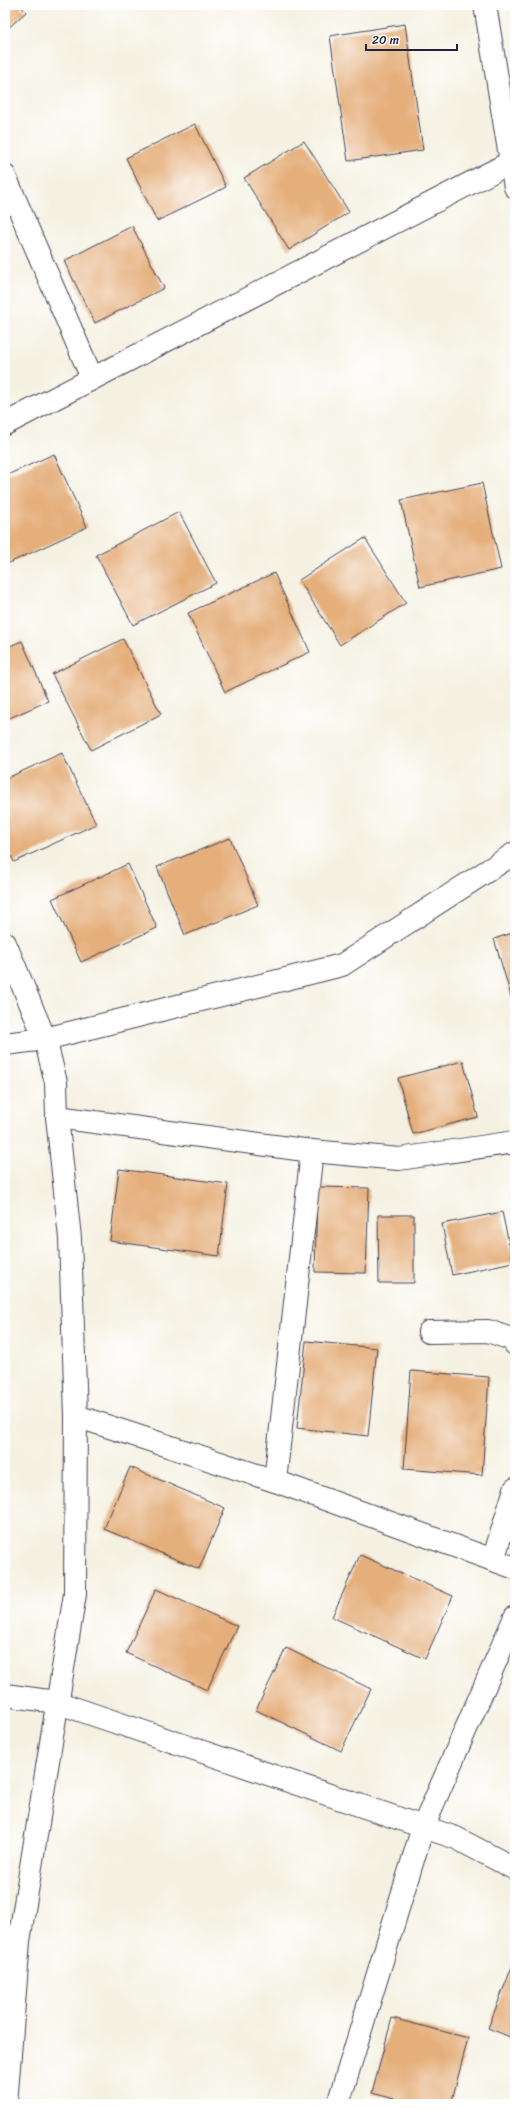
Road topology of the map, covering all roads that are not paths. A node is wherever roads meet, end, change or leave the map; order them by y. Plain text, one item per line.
1 (485, 5) edge
2 (513, 161) edge
3 (5, 176) edge
4 (515, 187) edge
5 (92, 378) junction
6 (5, 424) edge
7 (515, 852) edge
8 (5, 943) edge
9 (45, 1039) junction
10 (5, 1044) edge
11 (57, 1117) junction
12 (515, 1142) edge
13 (312, 1151) junction
14 (429, 1332) dead end
15 (515, 1344) edge
16 (76, 1416) junction
17 (275, 1481) junction
18 (515, 1489) edge
19 (493, 1560) junction
20 (515, 1568) edge
21 (515, 1617) edge
22 (5, 1695) edge
23 (56, 1702) junction
24 (423, 1827) junction
25 (515, 1869) edge
26 (12, 1942) edge
27 (6, 2104) edge
28 (338, 2104) edge

1 - 2 street
2 - 4 street
2 - 5 street
3 - 5 street
5 - 6 street
7 - 9 street
8 - 9 street
9 - 10 street
9 - 11 street
11 - 13 street
11 - 16 street
12 - 13 street
13 - 17 street
14 - 15 street
16 - 17 street
16 - 23 street
17 - 19 street
18 - 19 street
19 - 20 street
21 - 24 street
22 - 23 street
23 - 24 street
23 - 26 street
24 - 25 street
24 - 28 street
26 - 27 street

